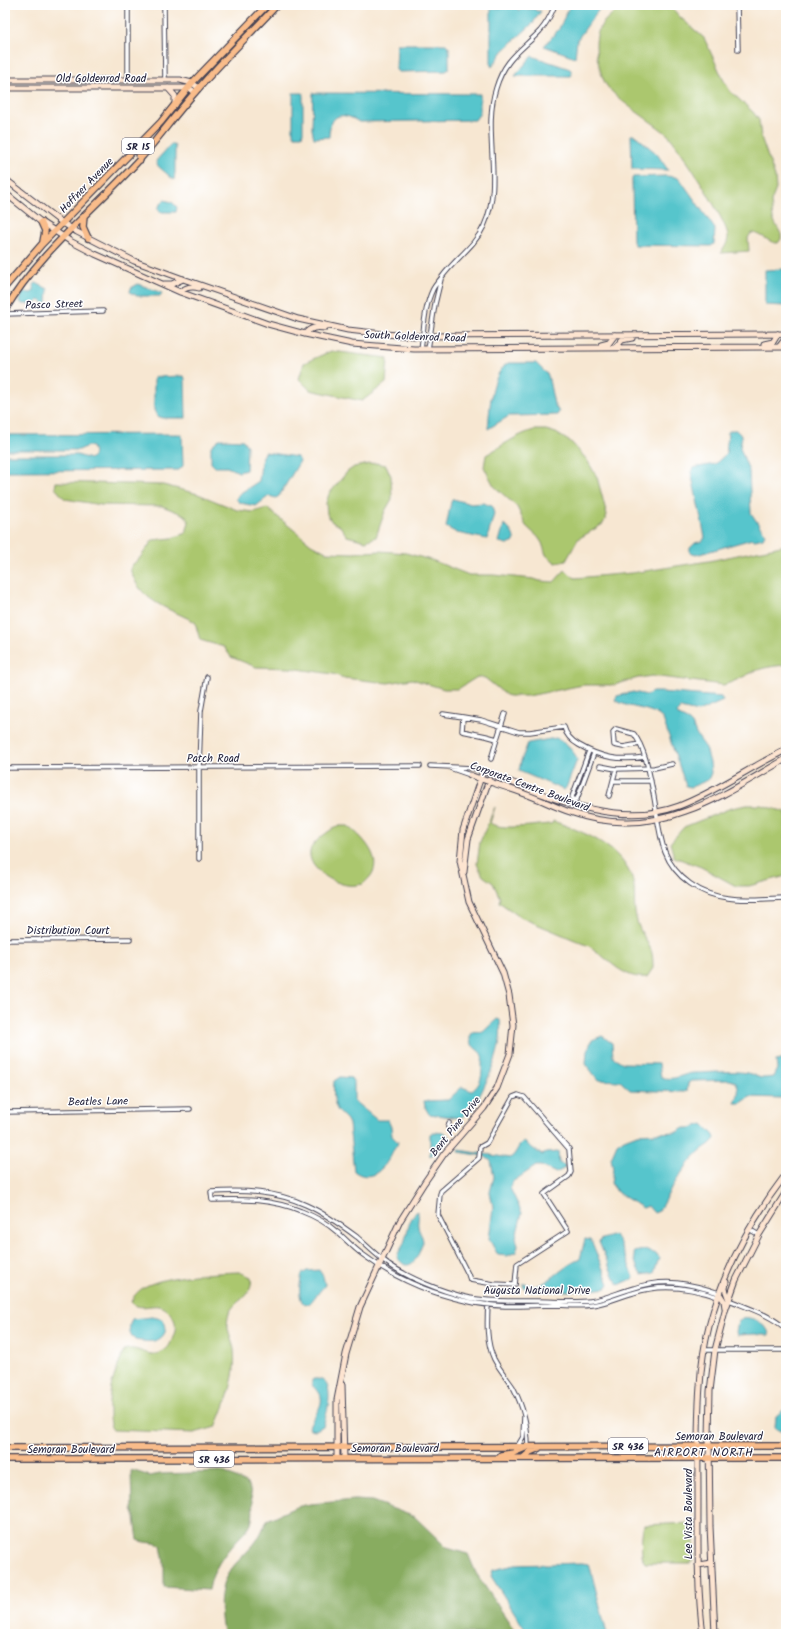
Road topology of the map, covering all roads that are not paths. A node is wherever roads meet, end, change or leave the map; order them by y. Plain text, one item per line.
1 (128, 5) edge
2 (164, 5) edge
3 (267, 5) edge
4 (277, 5) edge
5 (555, 5) edge
6 (737, 5) edge
7 (738, 50) dead end
8 (5, 80) edge
9 (128, 80) junction
10 (165, 80) junction
11 (191, 85) junction
12 (5, 88) edge
13 (117, 88) junction
14 (168, 88) junction
15 (197, 90) junction
16 (175, 105) junction
17 (161, 122) junction
18 (140, 160) junction
19 (5, 179) edge
20 (5, 184) edge
21 (5, 193) edge
22 (27, 197) junction
23 (85, 215) junction
24 (41, 222) junction
25 (63, 223) junction
26 (72, 228) junction
27 (55, 231) junction
28 (64, 237) junction
29 (88, 238) junction
30 (42, 244) junction
31 (19, 269) junction
32 (441, 278) junction
33 (183, 279) junction
34 (159, 283) junction
35 (5, 287) edge
36 (212, 290) junction
37 (5, 292) edge
38 (180, 292) junction
39 (5, 310) edge
40 (103, 311) dead end
41 (5, 314) edge
42 (369, 332) junction
43 (305, 334) junction
44 (778, 334) junction
45 (786, 334) edge
46 (615, 335) junction
47 (680, 335) junction
48 (423, 336) junction
49 (430, 336) junction
50 (786, 338) edge
51 (616, 347) junction
52 (712, 347) junction
53 (779, 347) junction
54 (786, 347) edge
55 (549, 348) junction
56 (421, 349) junction
57 (428, 349) junction
58 (207, 677) dead end
59 (443, 714) dead end
60 (505, 714) dead end
61 (463, 717) junction
62 (501, 726) junction
63 (497, 739) junction
64 (640, 744) junction
65 (786, 750) edge
66 (588, 751) junction
67 (594, 753) junction
68 (645, 757) junction
69 (491, 759) dead end
70 (786, 759) edge
71 (672, 764) dead end
72 (420, 766) dead end
73 (430, 766) dead end
74 (600, 766) dead end
75 (199, 767) junction
76 (445, 767) junction
77 (5, 768) edge
78 (648, 768) junction
79 (616, 769) junction
80 (483, 771) junction
81 (491, 774) junction
82 (470, 775) joint
83 (481, 779) junction
84 (613, 781) junction
85 (651, 781) junction
86 (488, 782) junction
87 (609, 796) dead end
88 (573, 802) junction
89 (570, 812) junction
90 (657, 812) junction
91 (658, 820) junction
92 (199, 859) dead end
93 (464, 881) junction
94 (786, 898) edge
95 (130, 939) dead end
96 (5, 940) edge
97 (190, 1109) dead end
98 (5, 1112) edge
99 (480, 1151) joint
100 (786, 1174) edge
101 (786, 1192) edge
102 (291, 1199) junction
103 (288, 1206) junction
104 (749, 1229) junction
105 (759, 1235) junction
106 (382, 1260) junction
107 (380, 1266) junction
108 (726, 1277) junction
109 (719, 1295) junction
110 (729, 1300) junction
111 (488, 1303) junction
112 (725, 1311) junction
113 (786, 1329) edge
114 (705, 1350) junction
115 (715, 1350) junction
116 (786, 1350) edge
117 (341, 1376) junction
118 (524, 1418) junction
119 (548, 1446) junction
120 (698, 1446) junction
121 (709, 1446) junction
122 (786, 1446) edge
123 (103, 1447) junction
124 (336, 1447) junction
125 (344, 1447) junction
126 (517, 1447) junction
127 (528, 1447) junction
128 (5, 1448) edge
129 (336, 1458) junction
130 (344, 1458) junction
131 (485, 1458) junction
132 (523, 1458) junction
133 (698, 1458) junction
134 (710, 1458) junction
135 (786, 1458) edge
136 (5, 1459) edge
137 (84, 1459) junction
138 (711, 1563) junction
139 (698, 1565) junction
140 (703, 1634) edge
141 (715, 1634) edge

1 - 9 street
2 - 10 street
3 - 11 main road, Hoffner Avenue / SR 15
4 - 15 main road, SR 15
5 - 32 street
6 - 7 street
8 - 9 street, Old Goldenrod Road
9 - 10 street, Old Goldenrod Road
9 - 13 street
10 - 11 street, Old Goldenrod Road
11 - 14 street, Old Goldenrod Road
11 - 15 street
11 - 16 main road, Hoffner Avenue / SR 15
12 - 13 street, Old Goldenrod Road
13 - 14 street, Old Goldenrod Road
14 - 16 street
15 - 18 main road, Hoffner Avenue / SR 15
16 - 17 main road, Hoffner Avenue / SR 15
17 - 18 main road
17 - 25 main road, Hoffner Avenue / SR 15
18 - 23 main road, Hoffner Avenue / SR 15
19 - 22 street
20 - 22 street
21 - 24 street, South Goldenrod Road
22 - 25 street, South Goldenrod Road
23 - 26 main road, Hoffner Avenue / SR 15
23 - 29 main road
24 - 27 street, South Goldenrod Road
24 - 30 main road
25 - 26 street, South Goldenrod Road
25 - 27 main road, Hoffner Avenue / SR 15
26 - 28 main road, Hoffner Avenue / SR 15
26 - 29 street, South Goldenrod Road
27 - 28 street, South Goldenrod Road
27 - 30 main road, Hoffner Avenue / SR 15
28 - 34 street, South Goldenrod Road
28 - 39 main road, Hoffner Avenue / SR 15
29 - 33 street, South Goldenrod Road
30 - 31 main road, Hoffner Avenue / SR 15
31 - 35 main road, Hoffner Avenue / SR 15
31 - 37 main road
32 - 48 street
32 - 49 street
33 - 34 street
33 - 36 street, South Goldenrod Road
34 - 38 street, South Goldenrod Road
36 - 38 street
36 - 42 street, South Goldenrod Road
38 - 43 street, South Goldenrod Road
40 - 41 street, Pasco Street
42 - 43 street
42 - 48 street, South Goldenrod Road
43 - 56 street, South Goldenrod Road
44 - 45 street, South Goldenrod Road
44 - 47 street, South Goldenrod Road
44 - 52 street
46 - 47 street, South Goldenrod Road
46 - 49 street, South Goldenrod Road
46 - 55 street
47 - 51 street
48 - 49 street, South Goldenrod Road
48 - 56 street
49 - 57 street
50 - 53 street
51 - 52 street, South Goldenrod Road
51 - 55 street, South Goldenrod Road
52 - 53 street, South Goldenrod Road
53 - 54 street, South Goldenrod Road
55 - 57 street, South Goldenrod Road
56 - 57 street, South Goldenrod Road
58 - 75 street
59 - 61 street
60 - 62 street
61 - 62 street
61 - 63 street
62 - 63 street
62 - 66 street
63 - 69 street
64 - 64 street
64 - 68 street
65 - 90 street, Corporate Centre Boulevard
66 - 67 street
66 - 88 street
67 - 68 street
67 - 88 street
68 - 78 street
70 - 91 street, Corporate Centre Boulevard
71 - 78 street
72 - 75 street, Patch Road
73 - 76 street, Corporate Centre Boulevard
74 - 79 street
75 - 77 street, Patch Road
75 - 92 street
76 - 80 street, Corporate Centre Boulevard
76 - 82 street, Corporate Centre Boulevard
78 - 79 street
78 - 85 street
79 - 84 street
80 - 81 street, Corporate Centre Boulevard
80 - 83 street, Bent Pine Drive
81 - 86 street, Bent Pine Drive
81 - 88 street, Corporate Centre Boulevard
82 - 83 street, Corporate Centre Boulevard
83 - 86 street, Corporate Centre Boulevard
83 - 93 street, Bent Pine Drive
84 - 85 street
84 - 87 street
85 - 90 street
86 - 89 street, Corporate Centre Boulevard
86 - 93 street, Bent Pine Drive
88 - 89 street
88 - 90 street, Corporate Centre Boulevard
89 - 91 street, Corporate Centre Boulevard
90 - 91 street
91 - 94 street
93 - 106 street, Bent Pine Drive
95 - 96 street, Distribution Court
97 - 98 street, Beatles Lane
99 - 99 street
100 - 104 street, Lee Vista Boulevard
101 - 105 street, Lee Vista Boulevard
102 - 103 street
102 - 103 street, Augusta National Drive
102 - 106 street, Augusta National Drive
103 - 107 street, Augusta National Drive
104 - 105 street
104 - 108 street, Lee Vista Boulevard
105 - 110 street, Lee Vista Boulevard
106 - 107 street, Bent Pine Drive
106 - 111 street, Augusta National Drive
107 - 111 street, Augusta National Drive
107 - 117 street, Bent Pine Drive
108 - 109 street, Lee Vista Boulevard
108 - 110 street
109 - 111 street, Augusta National Drive
109 - 112 street
109 - 114 street, Lee Vista Boulevard
110 - 112 street, Lee Vista Boulevard
110 - 113 street
111 - 118 street
112 - 115 street, Lee Vista Boulevard
114 - 115 street
114 - 120 street, Lee Vista Boulevard
115 - 116 street
115 - 121 street, Lee Vista Boulevard
117 - 124 street, Bent Pine Drive
117 - 125 street, Bent Pine Drive
118 - 126 street
118 - 127 street
119 - 120 main road, Semoran Boulevard / SR 436
119 - 127 main road, Semoran Boulevard / SR 436
119 - 132 main road
120 - 121 main road, Semoran Boulevard / SR 436
120 - 133 street, Lee Vista Boulevard
121 - 122 main road, Semoran Boulevard / SR 436
121 - 134 street, Lee Vista Boulevard
123 - 124 main road, Semoran Boulevard / SR 436
123 - 128 main road, Semoran Boulevard / SR 436
123 - 137 main road
124 - 125 main road, Semoran Boulevard / SR 436
124 - 129 street, Bent Pine Drive
125 - 126 main road, Semoran Boulevard / SR 436
125 - 130 street, Bent Pine Drive
126 - 127 main road, Semoran Boulevard / SR 436
127 - 131 main road
129 - 130 main road, Semoran Boulevard / SR 436
129 - 137 main road, Semoran Boulevard / SR 436
130 - 131 main road, Semoran Boulevard / SR 436
131 - 132 main road, Semoran Boulevard / SR 436
132 - 133 main road, Semoran Boulevard / SR 436
133 - 134 main road, Semoran Boulevard / SR 436
133 - 139 street, Lee Vista Boulevard
134 - 135 main road, Semoran Boulevard / SR 436
134 - 138 street, Lee Vista Boulevard
136 - 137 main road, Semoran Boulevard / SR 436
138 - 139 street
138 - 141 street, Lee Vista Boulevard
139 - 140 street, Lee Vista Boulevard

